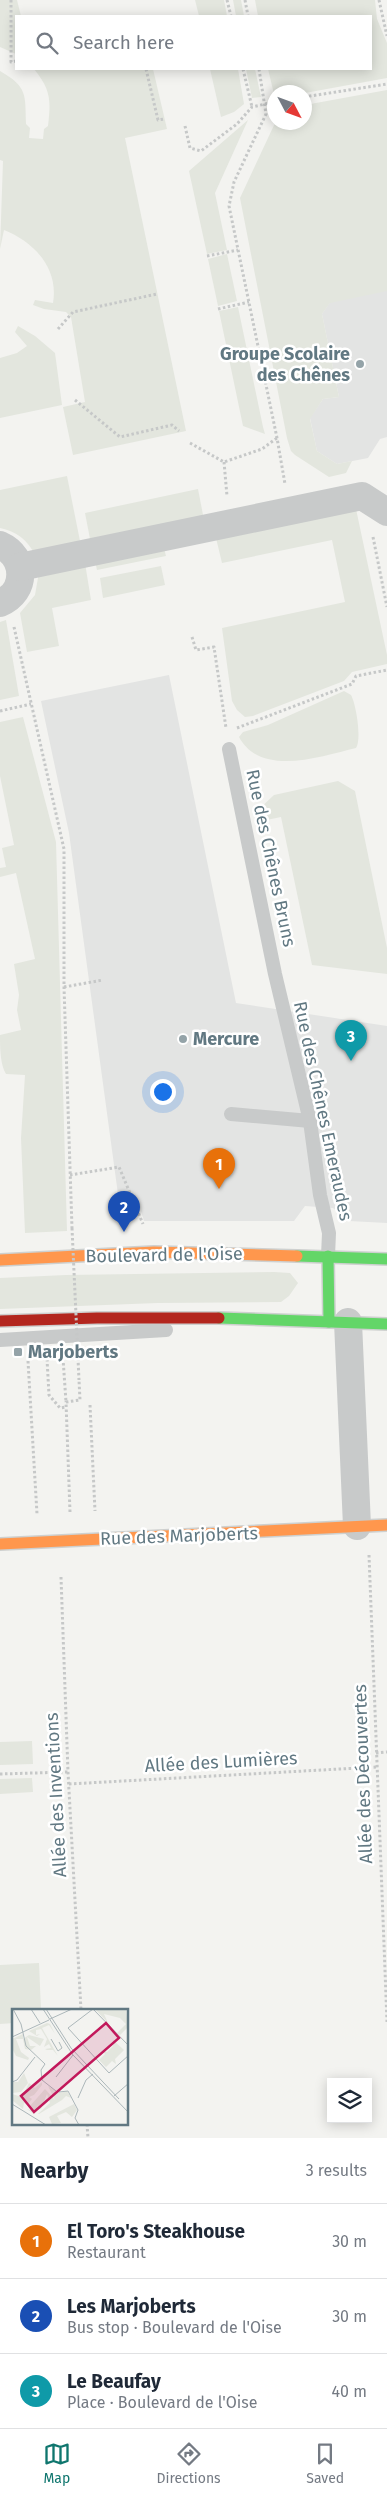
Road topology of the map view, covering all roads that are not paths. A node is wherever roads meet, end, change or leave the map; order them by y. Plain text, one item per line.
1 (377, 506) edge
2 (0, 545) edge
3 (20, 567) junction
4 (2, 602) edge
5 (229, 749) dead end
6 (276, 974) joint
7 (231, 1114) dead end
8 (310, 1121) junction
9 (328, 1256) junction
10 (387, 1258) edge
11 (0, 1260) edge
12 (387, 1310) edge
13 (240, 1318) junction
14 (0, 1321) edge
15 (338, 1322) junction
16 (387, 1324) edge
17 (0, 1340) edge
18 (387, 1525) edge
19 (363, 1526) junction
20 (0, 1544) edge

1 - 3 street
2 - 3 street
3 - 4 street
5 - 6 lane, Rue des Chênes Bruns
6 - 8 lane, Rue des Chênes Emeraudes
7 - 8 lane
8 - 9 lane, Rue des Chênes Emeraudes
9 - 10 main road, Boulevard de l'Oise
9 - 11 main road, Boulevard de l'Oise
9 - 15 main road
12 - 16 street
13 - 14 main road
13 - 15 main road
13 - 17 lane
15 - 16 main road
15 - 19 street
18 - 19 main road, Rue des Marjoberts
19 - 20 main road, Rue des Marjoberts

